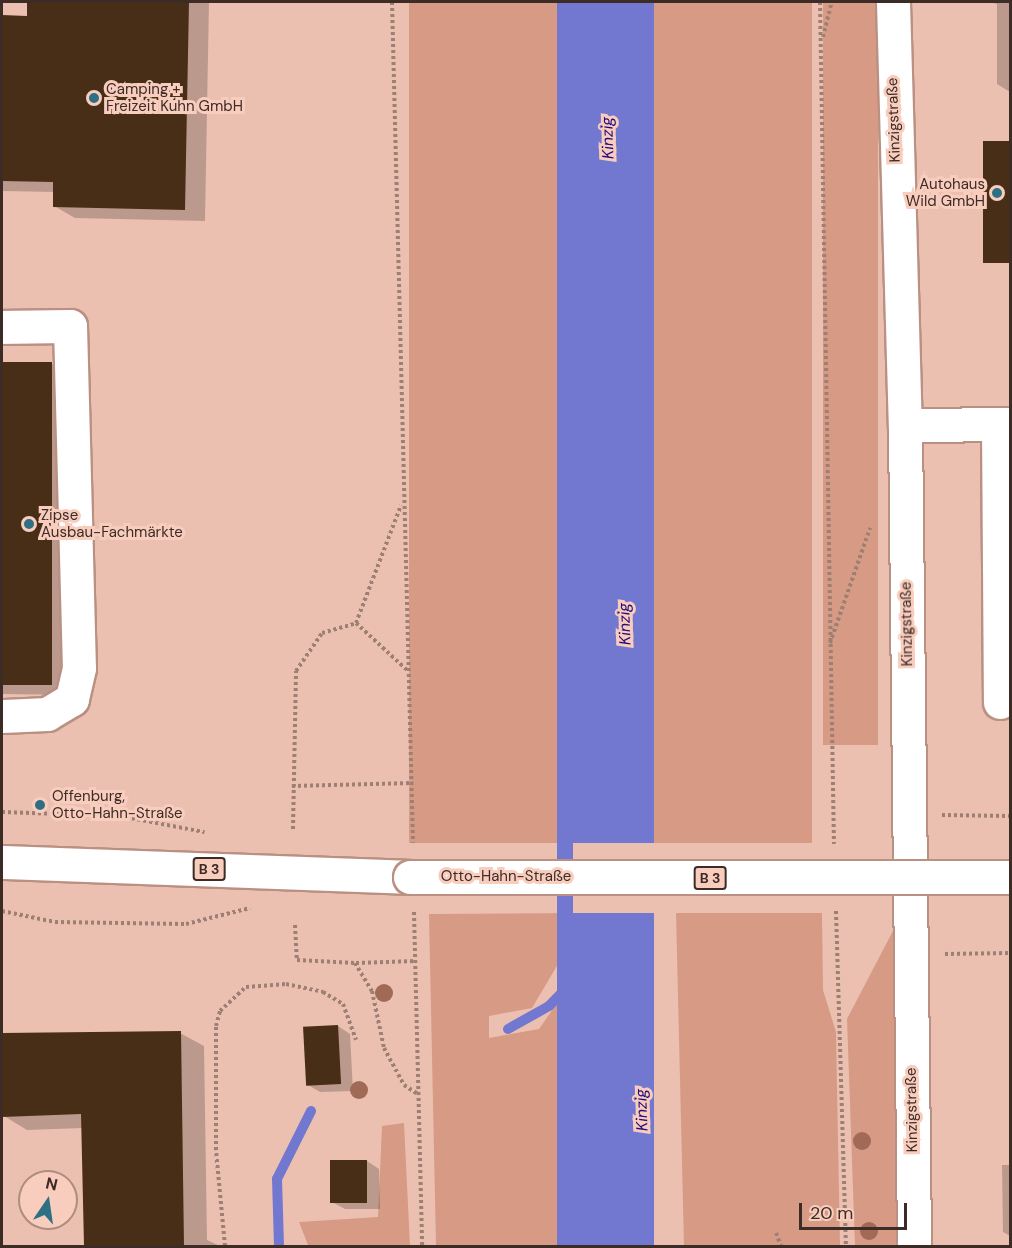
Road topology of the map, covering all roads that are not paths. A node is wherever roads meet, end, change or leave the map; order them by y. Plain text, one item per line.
1 (893, 2) edge
2 (2, 327) edge
3 (1004, 424) edge
4 (905, 425) junction
5 (1000, 702) dead end
6 (2, 716) edge
7 (2, 862) edge
8 (1011, 877) edge
9 (914, 1246) edge

1 - 4 street, Kinzigstraße
2 - 6 street
3 - 4 street
3 - 5 street
4 - 9 street, Kinzigstraße
7 - 8 street, Otto-Hahn-Straße / B 3, bridge

